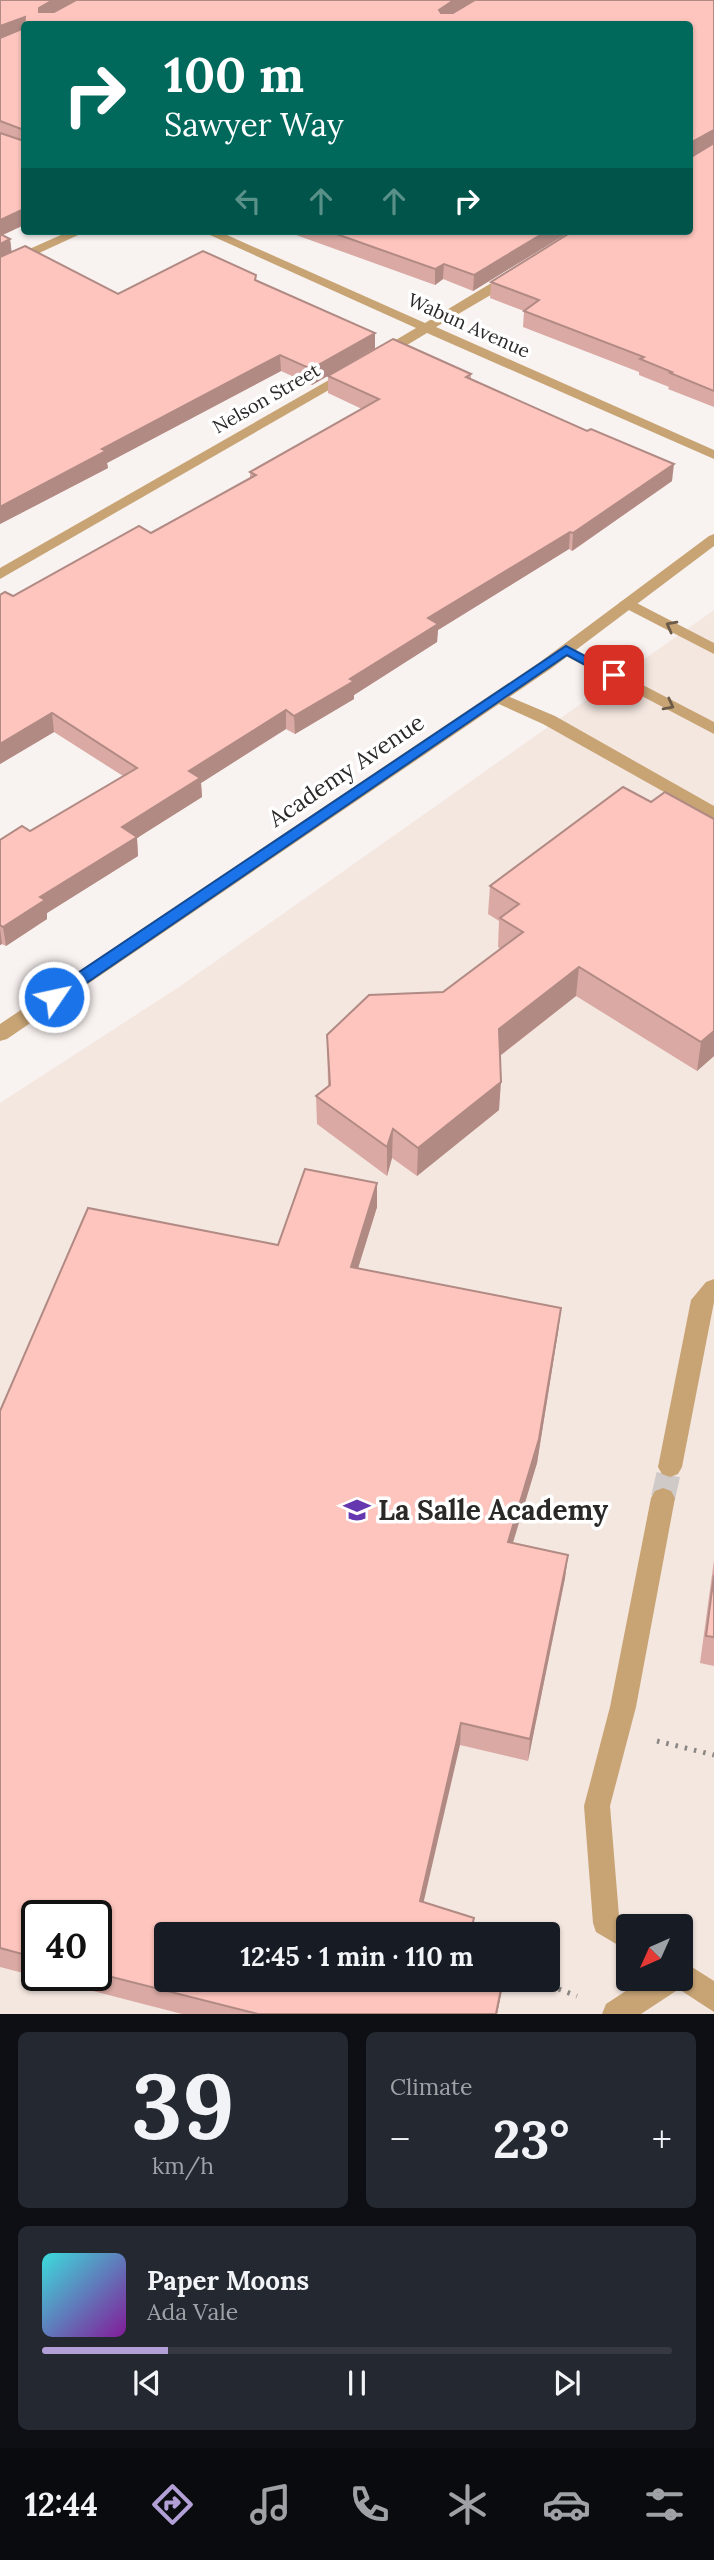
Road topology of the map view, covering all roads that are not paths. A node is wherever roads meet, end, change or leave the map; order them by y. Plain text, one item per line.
1 (72, 235) edge
2 (216, 235) edge
3 (529, 266) edge
4 (0, 267) edge
5 (427, 328) junction
6 (714, 455) edge
7 (714, 539) edge
8 (0, 574) edge
9 (627, 603) junction
10 (714, 649) edge
11 (566, 650) junction
12 (498, 697) junction
13 (714, 729) edge
14 (714, 814) edge
15 (0, 1034) edge
16 (714, 1288) edge
17 (670, 1467) tunnel mouth
18 (663, 1498) tunnel mouth
19 (616, 1930) edge
20 (693, 1983) edge
21 (649, 1992) edge
22 (714, 1998) edge
23 (616, 2014) edge

1 - 4 street
2 - 5 street, Wabun Avenue
3 - 5 street, Nelson Street
5 - 6 street, Wabun Avenue
5 - 8 street, Nelson Street
7 - 9 street, Academy Avenue
10 -> 9 street
9 - 11 street, Academy Avenue
11 - 12 street, Academy Avenue
11 -> 13 street
12 - 14 street
12 - 15 street, Academy Avenue
16 - 17 street
18 - 19 street
20 - 22 street
21 - 23 street

